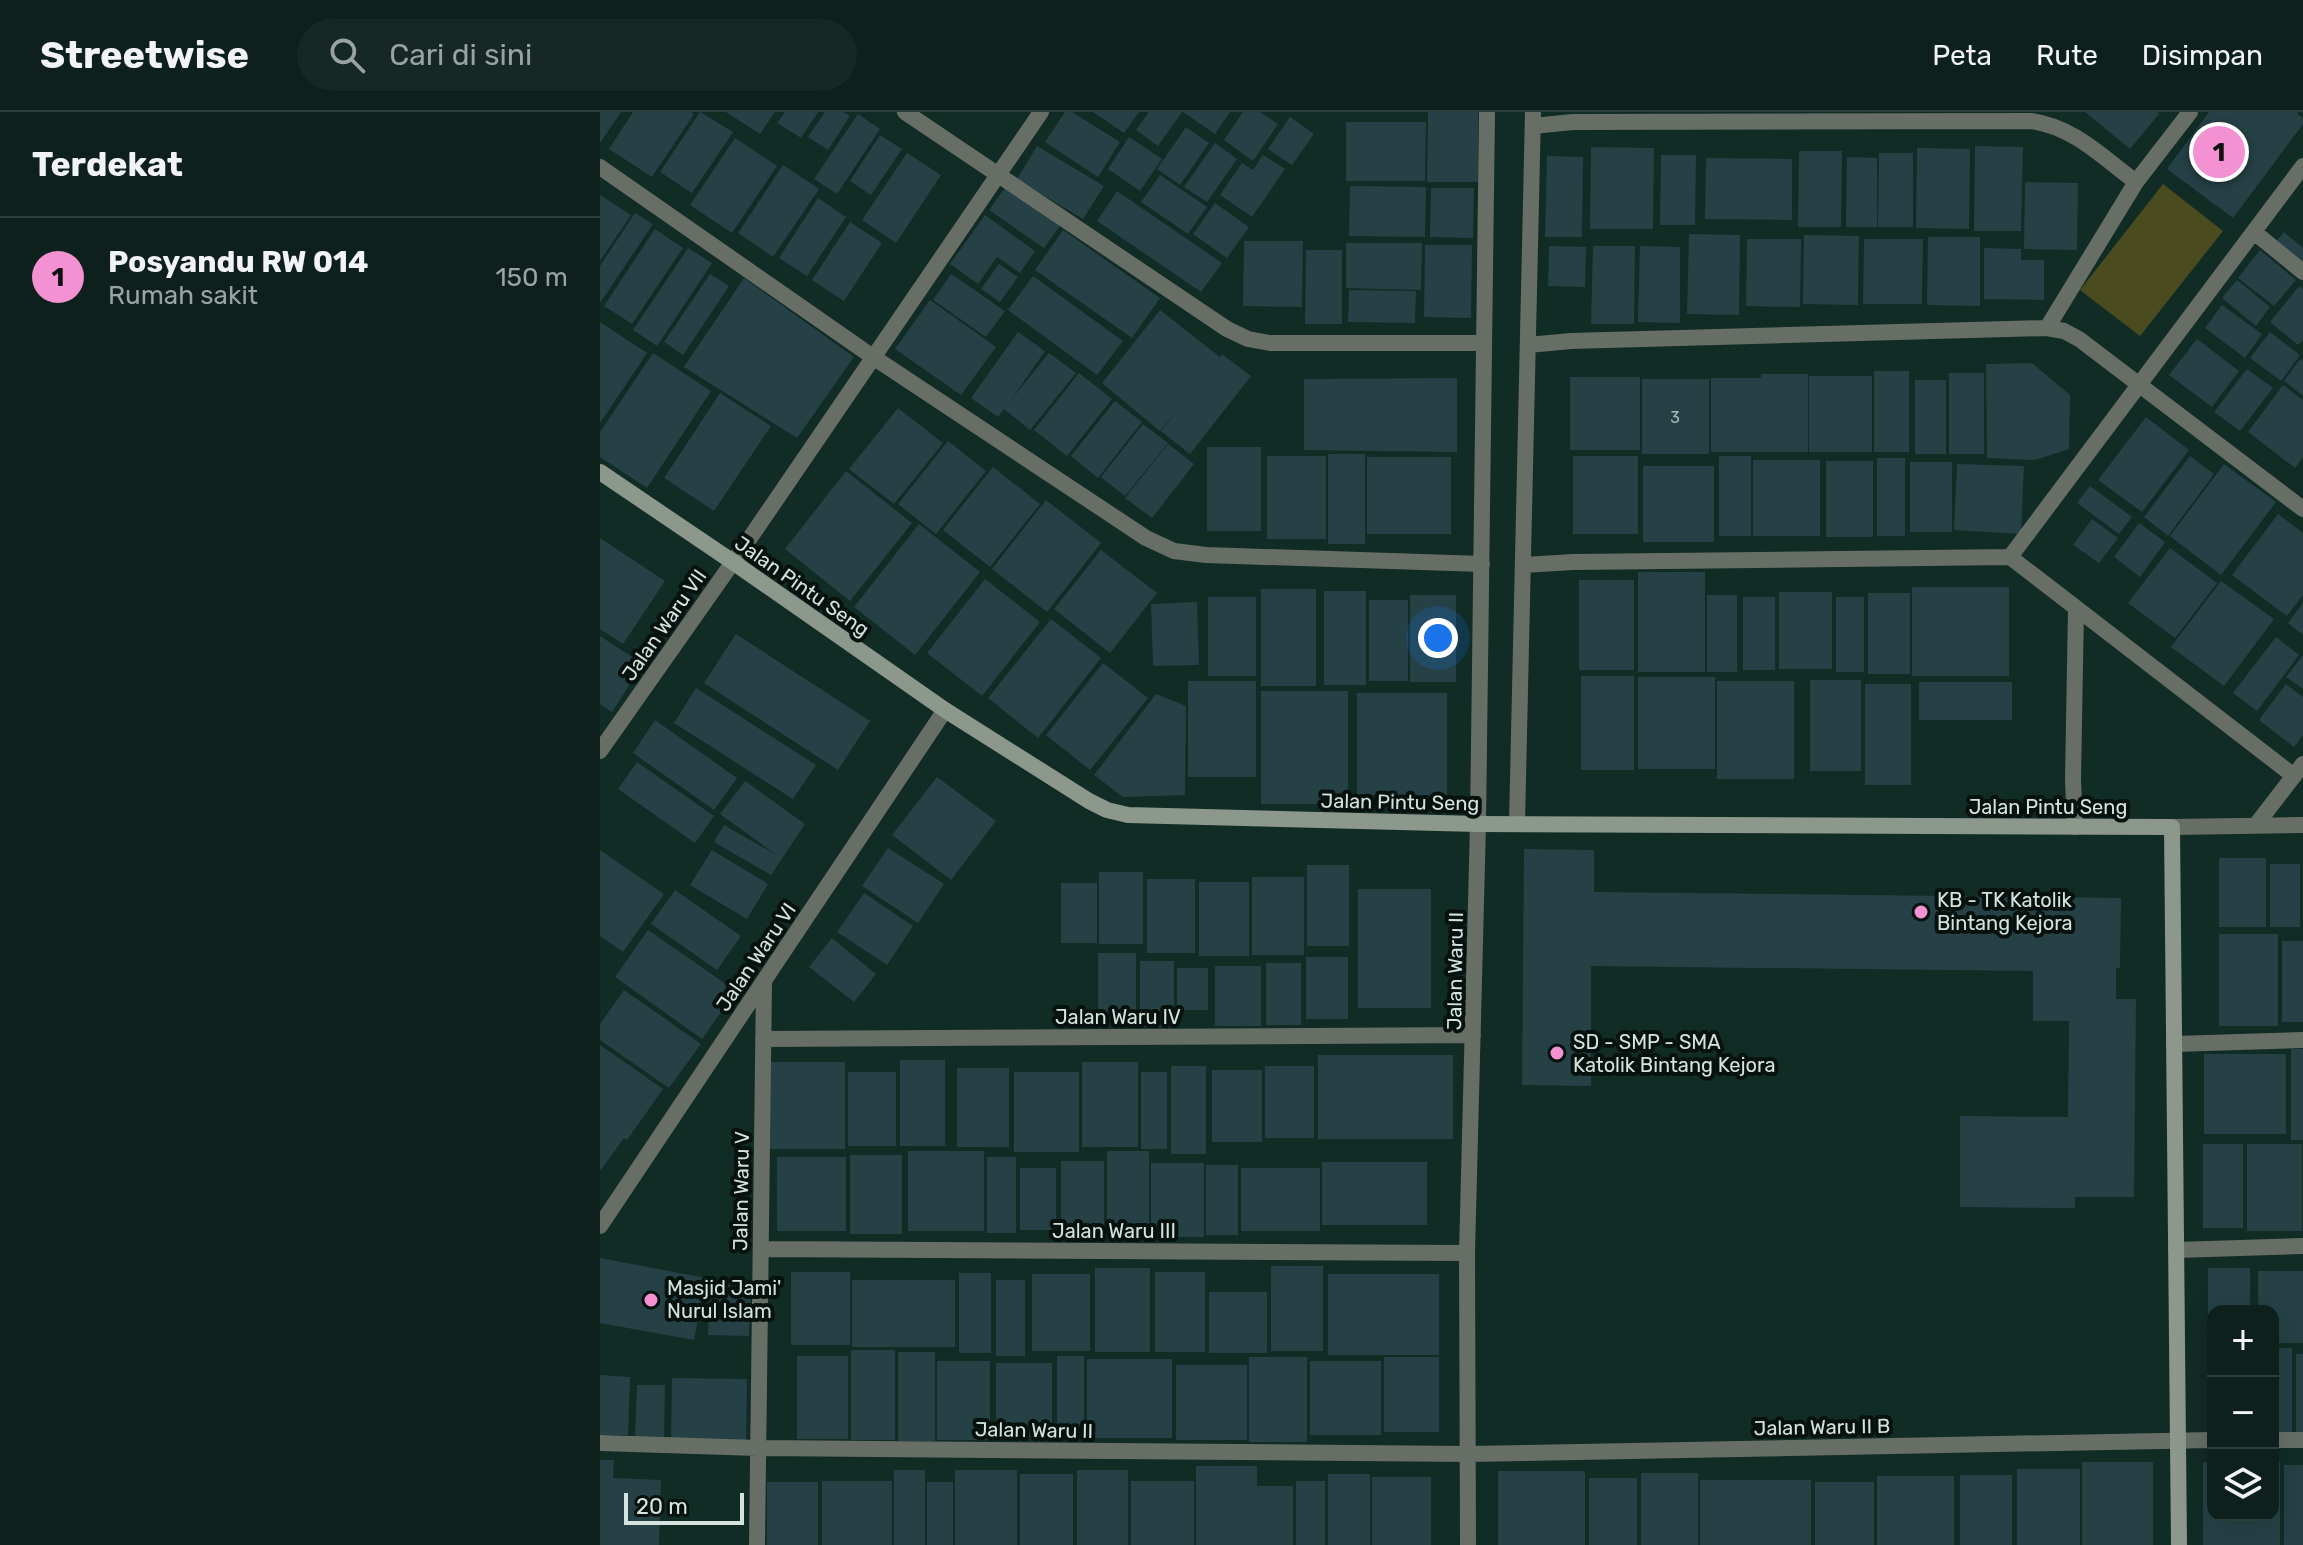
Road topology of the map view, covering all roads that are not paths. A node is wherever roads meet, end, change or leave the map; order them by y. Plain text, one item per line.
1 (905, 112) edge
2 (1041, 112) edge
3 (1487, 112) edge
4 (2190, 112) edge
5 (1533, 119) edge
6 (2303, 166) edge
7 (600, 167) edge
8 (999, 173) junction
9 (2136, 182) junction
10 (2254, 232) junction
11 (2303, 272) edge
12 (2047, 328) junction
13 (1484, 343) junction
14 (1528, 345) junction
15 (873, 357) junction
16 (2139, 387) junction
17 (600, 472) edge
18 (2303, 509) edge
19 (2010, 557) junction
20 (733, 562) junction
21 (1482, 564) junction
22 (1523, 565) junction
23 (2076, 608) junction
24 (945, 710) junction
25 (600, 751) edge
26 (2298, 770) edge
27 (1478, 824) junction
28 (1517, 824) junction
29 (2256, 825) junction
30 (2303, 825) edge
31 (2075, 827) junction
32 (2172, 827) junction
33 (764, 981) junction
34 (1473, 1035) junction
35 (763, 1039) junction
36 (2303, 1040) edge
37 (2174, 1044) junction
38 (600, 1226) edge
39 (2303, 1246) edge
40 (761, 1249) junction
41 (2176, 1250) junction
42 (1467, 1253) junction
43 (2178, 1439) junction
44 (2207, 1440) edge
45 (2279, 1440) edge
46 (2303, 1440) edge
47 (600, 1443) edge
48 (758, 1448) junction
49 (1468, 1454) junction
50 (757, 1545) edge
51 (1468, 1545) edge
52 (2179, 1545) edge

1 - 8 street
2 - 8 street, Jalan Waru VII
3 - 13 street, Jalan Waru II
4 - 9 street
5 - 9 street
5 - 14 street
6 - 10 street
7 - 15 street
8 - 13 street
8 - 15 street, Jalan Waru VII
9 - 12 street
10 - 11 street
10 - 16 street
12 - 14 street
12 - 16 street
13 - 21 street, Jalan Waru II
14 - 22 street
15 - 20 street, Jalan Waru VII
15 - 21 street
16 - 18 street
16 - 19 street
17 - 20 street, Jalan Pintu Seng
19 - 22 street
19 - 23 street
20 - 24 street, Jalan Pintu Seng
20 - 25 street, Jalan Waru VII
21 - 27 street, Jalan Waru II
22 - 28 street
23 - 26 street
23 - 31 street
24 - 27 street, Jalan Pintu Seng
24 - 33 street, Jalan Waru VI
26 - 29 street
27 - 28 street, Jalan Pintu Seng
27 - 34 street, Jalan Waru II
28 - 31 street, Jalan Pintu Seng
29 - 30 street, Jalan Pintu Seng
29 - 32 street, Jalan Pintu Seng
31 - 32 street, Jalan Pintu Seng
32 - 37 street
33 - 35 street, Jalan Waru V
33 - 38 street, Jalan Waru VI
34 - 35 street, Jalan Waru IV
34 - 42 street, Jalan Waru II
35 - 40 street, Jalan Waru V
36 - 37 street
37 - 41 street
39 - 41 street
40 - 42 street, Jalan Waru III
40 - 48 street, Jalan Waru V
41 - 43 street
42 - 49 street, Jalan Waru II
43 - 44 street, Jalan Waru II B
43 - 49 street, Jalan Waru II B
43 - 52 street
45 - 46 street
47 - 48 street, Jalan Waru II
48 - 49 street, Jalan Waru II
48 - 50 street, Jalan Waru V
49 - 51 street, Jalan Waru II

